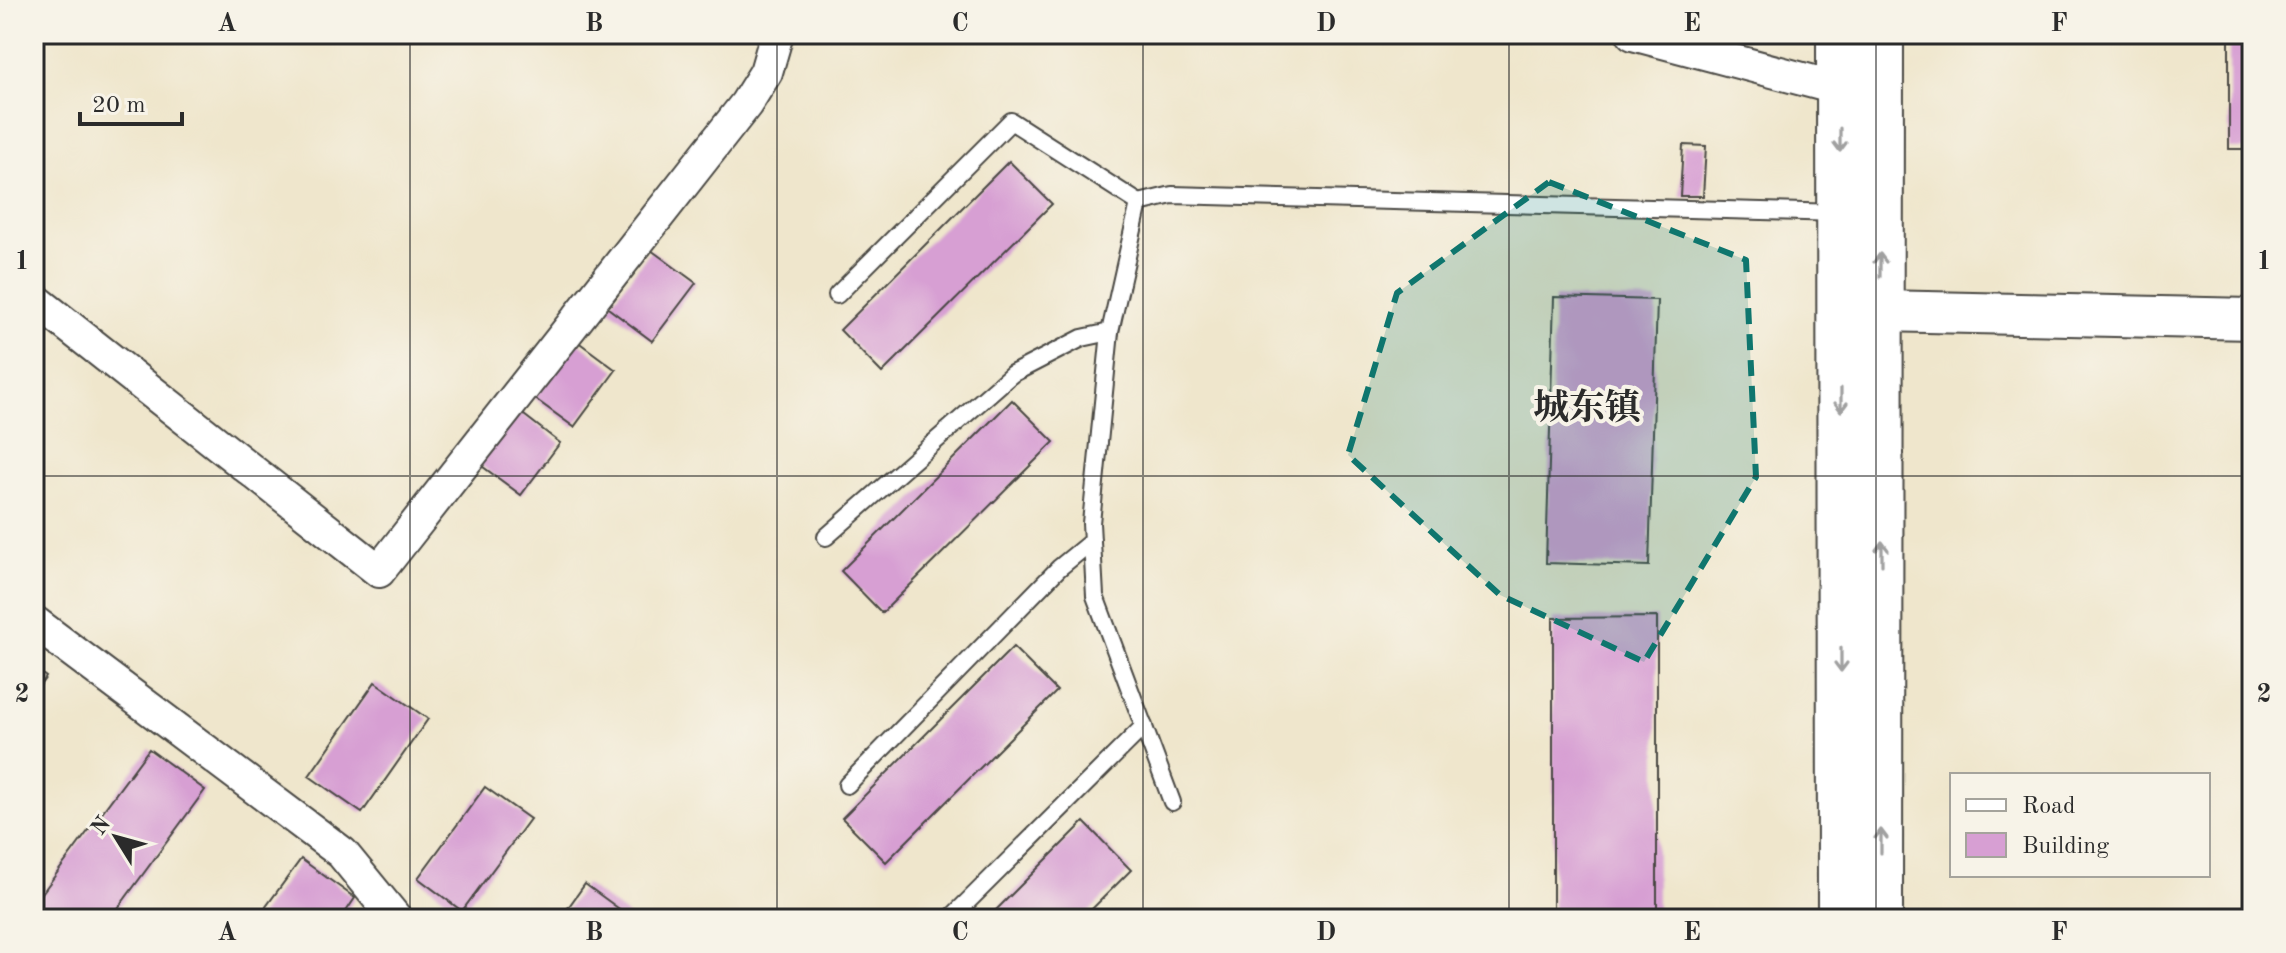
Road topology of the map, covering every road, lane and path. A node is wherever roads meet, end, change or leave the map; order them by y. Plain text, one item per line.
1 (777, 34) edge
2 (1633, 34) edge
3 (1839, 34) edge
4 (1881, 34) edge
5 (1860, 89) junction
6 (1139, 203) junction
7 (1860, 214) junction
8 (837, 295) dead end
9 (34, 299) edge
10 (1860, 309) junction
11 (2252, 319) edge
12 (1110, 332) junction
13 (826, 537) dead end
14 (1092, 541) junction
15 (34, 622) edge
16 (1144, 726) junction
17 (847, 785) dead end
18 (1172, 802) dead end
19 (396, 919) edge
20 (950, 919) edge
21 (1840, 919) edge
22 (1880, 919) edge

1 - 9 street
2 - 5 street
3 - 5 main road
4 - 5 main road
5 - 7 main road
6 - 7 lane
6 - 8 lane
6 - 12 lane
7 - 10 main road
10 - 11 street
10 -> 21 main road
22 -> 10 main road
12 - 13 lane
12 - 14 lane
14 - 16 lane
14 - 17 lane
15 - 19 street
16 - 18 lane
16 - 20 lane

